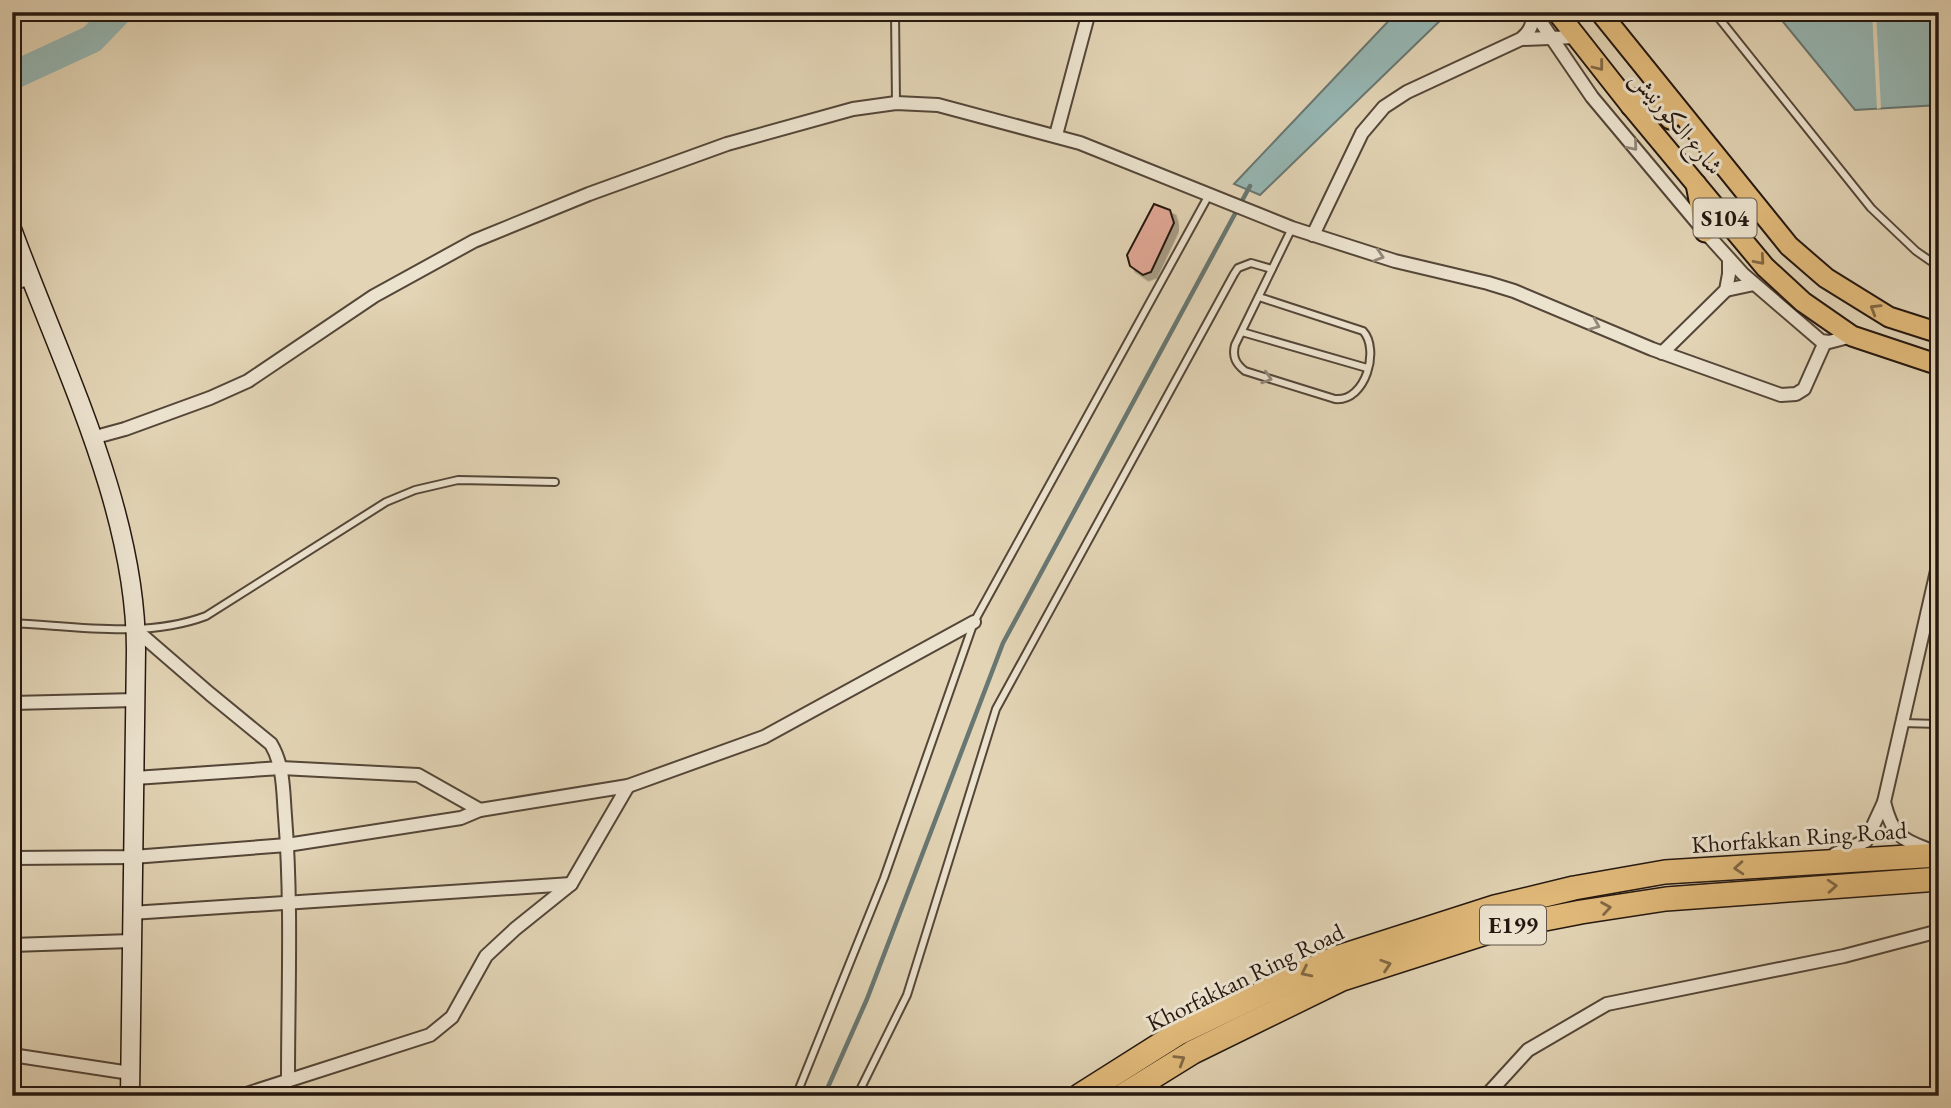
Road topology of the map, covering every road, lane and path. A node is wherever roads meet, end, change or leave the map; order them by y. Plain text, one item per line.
1 (895, 12) edge
2 (1089, 12) edge
3 (1534, 12) edge
4 (1557, 12) edge
5 (1600, 12) edge
6 (1714, 12) edge
7 (1576, 37) junction
8 (1549, 38) junction
9 (1521, 39) junction
10 (896, 103) junction
11 (1631, 106) junction
12 (1056, 135) junction
13 (1708, 146) junction
14 (1695, 183) junction
15 (1210, 193) junction
16 (1292, 228) junction
17 (12, 229) edge
18 (1704, 232) junction
19 (1314, 235) junction
20 (1729, 259) junction
21 (1939, 267) edge
22 (1272, 269) junction
23 (30, 278) junction
24 (12, 284) edge
25 (1754, 284) junction
26 (1726, 290) junction
27 (1259, 297) junction
28 (1242, 331) junction
29 (1939, 333) edge
30 (1852, 336) junction
31 (1825, 342) junction
32 (1662, 353) junction
33 (1939, 365) edge
34 (1367, 368) junction
35 (92, 438) junction
36 (555, 482) dead end
37 (1939, 562) edge
38 (974, 622) junction
39 (12, 623) edge
40 (136, 629) junction
41 (136, 700) junction
42 (12, 703) edge
43 (1902, 723) junction
44 (1939, 724) edge
45 (281, 768) junction
46 (135, 778) junction
47 (628, 786) junction
48 (1884, 803) junction
49 (480, 810) junction
50 (287, 845) junction
51 (1939, 854) edge
52 (134, 857) junction
53 (12, 858) edge
54 (1807, 863) junction
55 (1939, 879) edge
56 (571, 884) junction
57 (288, 903) junction
58 (131, 913) junction
59 (1939, 931) edge
60 (131, 941) junction
61 (12, 945) edge
62 (12, 1055) edge
63 (130, 1073) junction
64 (288, 1079) junction
65 (130, 1096) edge
66 (240, 1096) edge
67 (796, 1096) edge
68 (857, 1096) edge
69 (1079, 1096) edge
70 (1122, 1096) edge
71 (1486, 1096) edge

1 - 10 lane
2 - 12 street
3 - 8 street
3 - 9 street
4 - 7 main road, شارع الكورنيش / S104
5 - 13 main road, شارع الكورنيش / S104
6 - 21 lane
7 - 8 street
7 -> 11 main road, شارع الكورنيش / S104
8 - 9 street
8 -> 18 street
9 - 19 street
10 - 12 street
10 - 35 street
11 - 13 main road
11 - 14 main road, شارع الكورنيش / S104
12 - 15 street
29 -> 13 main road, شارع الكورنيش / S104
14 - 18 main road
14 -> 30 main road, شارع الكورنيش / S104
15 - 16 street
15 - 38 lane
16 - 19 street
16 - 22 lane
17 - 23 street
18 - 20 street
19 -> 32 street
20 - 25 street
20 - 26 street
22 - 27 lane
22 - 68 lane
23 - 24 street
23 - 35 street
25 - 26 street
25 - 31 street
26 - 32 street
27 - 28 lane
27 - 34 lane
28 - 34 lane
28 -> 34 lane
30 - 31 street
30 - 33 main road, شارع الكورنيش / S104
31 - 32 street
35 - 40 street
36 - 40 lane
37 - 43 street
38 - 47 street
38 - 67 lane
39 - 40 lane
40 - 41 street
40 - 45 street
41 - 42 street
41 - 46 street
43 - 44 lane
43 - 48 street
45 - 46 street
45 - 49 street
45 - 50 street
46 - 52 street
47 - 49 street
47 - 56 street
48 - 51 street
48 - 54 street
49 - 50 street
50 - 52 street
50 - 57 street
51 - 54 highway, Khorfakkan Ring Road / E199
52 - 53 street
52 - 58 street
54 -> 69 highway, Khorfakkan Ring Road / E199
70 -> 55 highway, Khorfakkan Ring Road / E199
56 - 57 street
56 - 64 street
57 - 58 street
57 - 64 street
58 - 60 street
59 - 71 street
60 - 61 street
60 - 63 street
62 - 63 street
63 - 65 street
64 - 66 street

